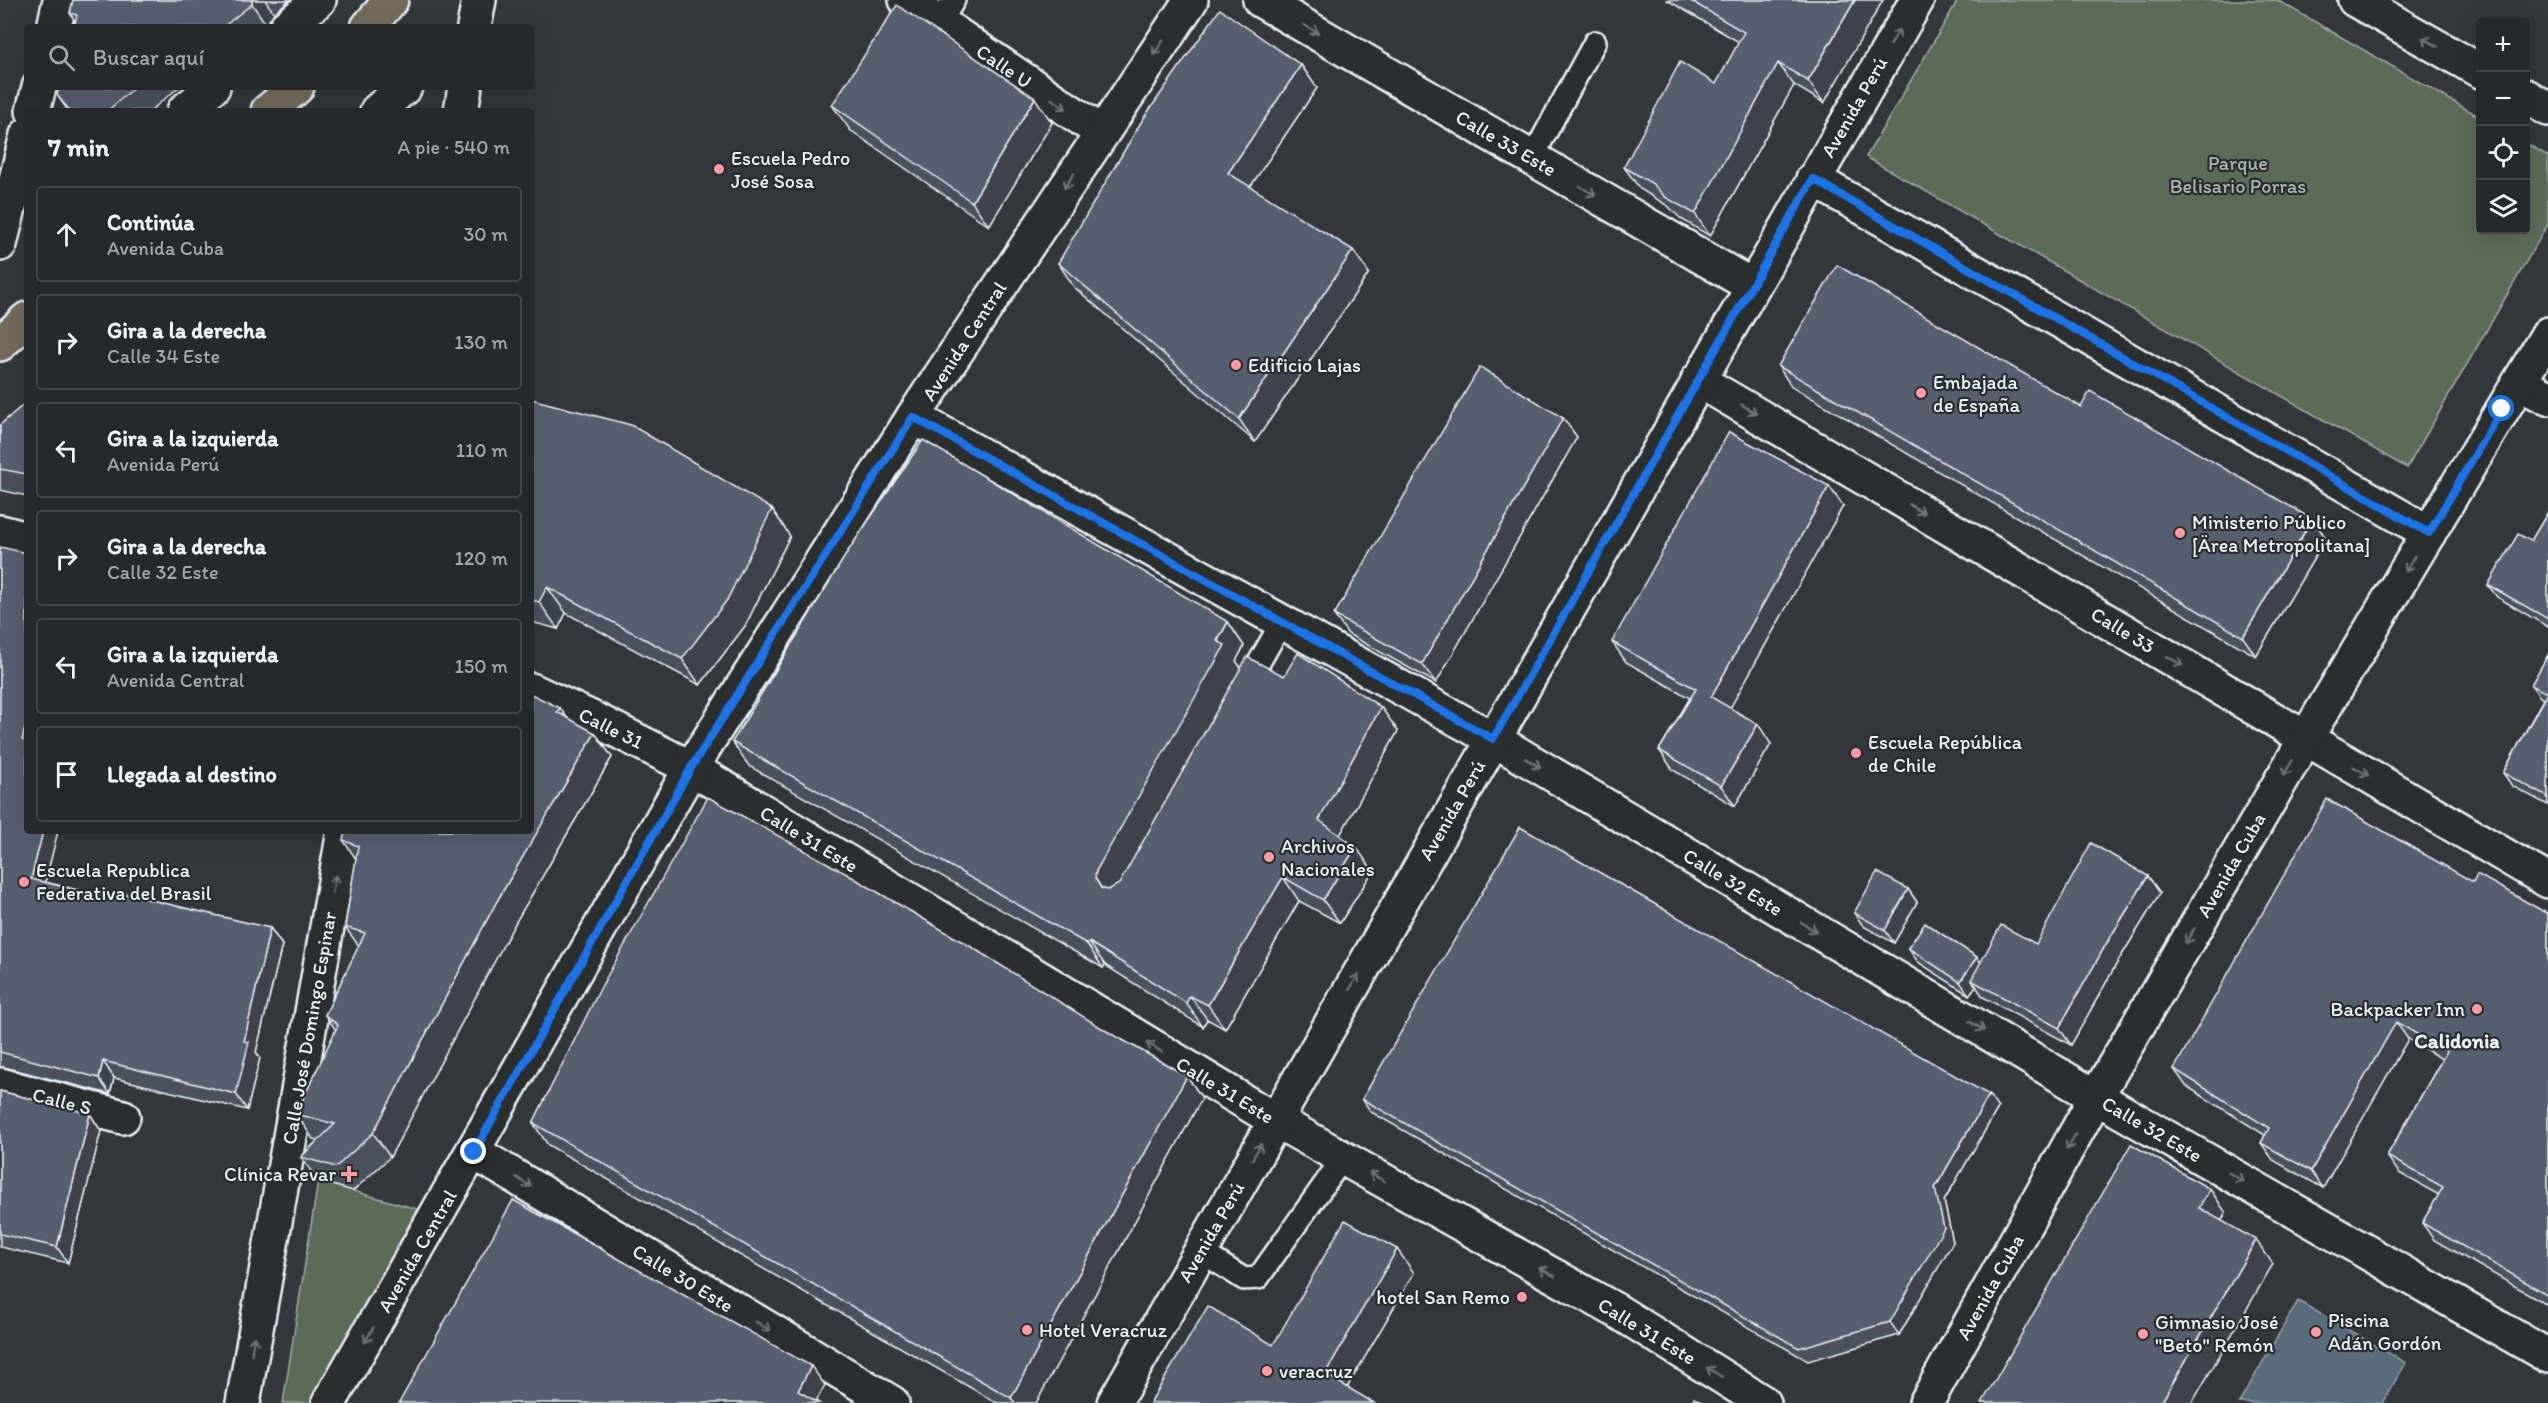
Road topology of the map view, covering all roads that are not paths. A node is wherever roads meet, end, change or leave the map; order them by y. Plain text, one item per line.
1 (60, 0) edge
2 (320, 0) edge
3 (390, 0) edge
4 (479, 0) edge
5 (906, 0) edge
6 (1191, 0) edge
7 (1260, 0) edge
8 (1917, 0) edge
9 (2355, 0) edge
10 (947, 12) edge
11 (55, 24) edge
12 (290, 24) edge
13 (370, 24) edge
14 (475, 24) edge
15 (1595, 42) dead end
16 (2476, 68) edge
17 (38, 90) edge
18 (209, 90) edge
19 (293, 90) edge
20 (402, 90) edge
21 (464, 90) edge
22 (2530, 98) edge
23 (34, 108) edge
24 (188, 108) edge
25 (272, 108) edge
26 (380, 108) edge
27 (462, 108) edge
28 (2548, 109) edge
29 (1101, 132) junction
30 (24, 147) edge
31 (1532, 158) junction
32 (1813, 179) junction
33 (24, 242) edge
34 (0, 244) edge
35 (0, 262) edge
36 (1752, 286) junction
37 (24, 323) edge
38 (2548, 334) edge
39 (0, 344) edge
40 (1698, 380) junction
41 (2519, 383) junction
42 (2548, 399) edge
43 (913, 417) junction
44 (0, 532) edge
45 (2429, 533) junction
46 (24, 538) edge
47 (1282, 622) junction
48 (534, 691) edge
49 (1235, 705) edge
50 (2306, 738) junction
51 (1493, 739) junction
52 (691, 768) junction
53 (343, 834) edge
54 (2548, 881) edge
55 (0, 1086) edge
56 (2096, 1097) junction
57 (123, 1117) dead end
58 (1275, 1120) junction
59 (474, 1152) junction
60 (1343, 1158) junction
61 (1200, 1251) junction
62 (2548, 1356) edge
63 (243, 1403) edge
64 (329, 1403) edge
65 (892, 1403) edge
66 (1114, 1403) edge
67 (1764, 1403) edge
68 (1926, 1403) edge

1 - 11 street
2 - 12 street
3 - 13 main road
4 - 14 street
5 - 10 street, Calle U
6 -> 29 street, Avenida Central
7 -> 31 street, Calle 33 Este
32 -> 8 street, Avenida Perú
16 -> 9 street
10 -> 29 street, Calle U
15 - 31 lane
17 - 23 street
18 - 24 street
19 - 25 main road
20 - 26 street
21 - 27 street
22 - 28 street
29 -> 43 street, Avenida Central
30 - 34 street
31 -> 36 street, Calle 33 Este
32 - 36 street, Avenida Perú
32 - 45 street
33 - 35 street
36 - 40 street, Avenida Perú
37 - 39 main road
38 - 41 street, Avenida Cuba
40 -> 50 street, Calle 33
40 - 51 street, Avenida Perú
41 - 42 street
41 - 45 street, Avenida Cuba
43 - 47 street, Calle 32 Este
43 - 52 street, Avenida Central
44 - 46 street
45 -> 50 street, Avenida Cuba
47 - 49 lane
47 - 51 street, Calle 32 Este
48 - 52 street, Calle 31
50 -> 54 street, Calle 33
50 -> 56 street, Avenida Cuba
51 -> 56 street, Calle 32 Este
58 -> 51 street, Avenida Perú
58 -> 52 street, Calle 31 Este
52 - 59 street, Avenida Central
63 -> 53 street, Calle José Domingo Espinar
55 - 57 street, Calle S
56 -> 62 street, Calle 32 Este
56 -> 68 street, Avenida Cuba
58 - 60 street, Calle 31 Este
61 -> 58 street, Avenida Perú
59 -> 64 street, Avenida Central
59 -> 65 street, Calle 30 Este
60 - 61 lane
67 -> 60 street, Calle 31 Este
61 - 66 street, Avenida Perú

